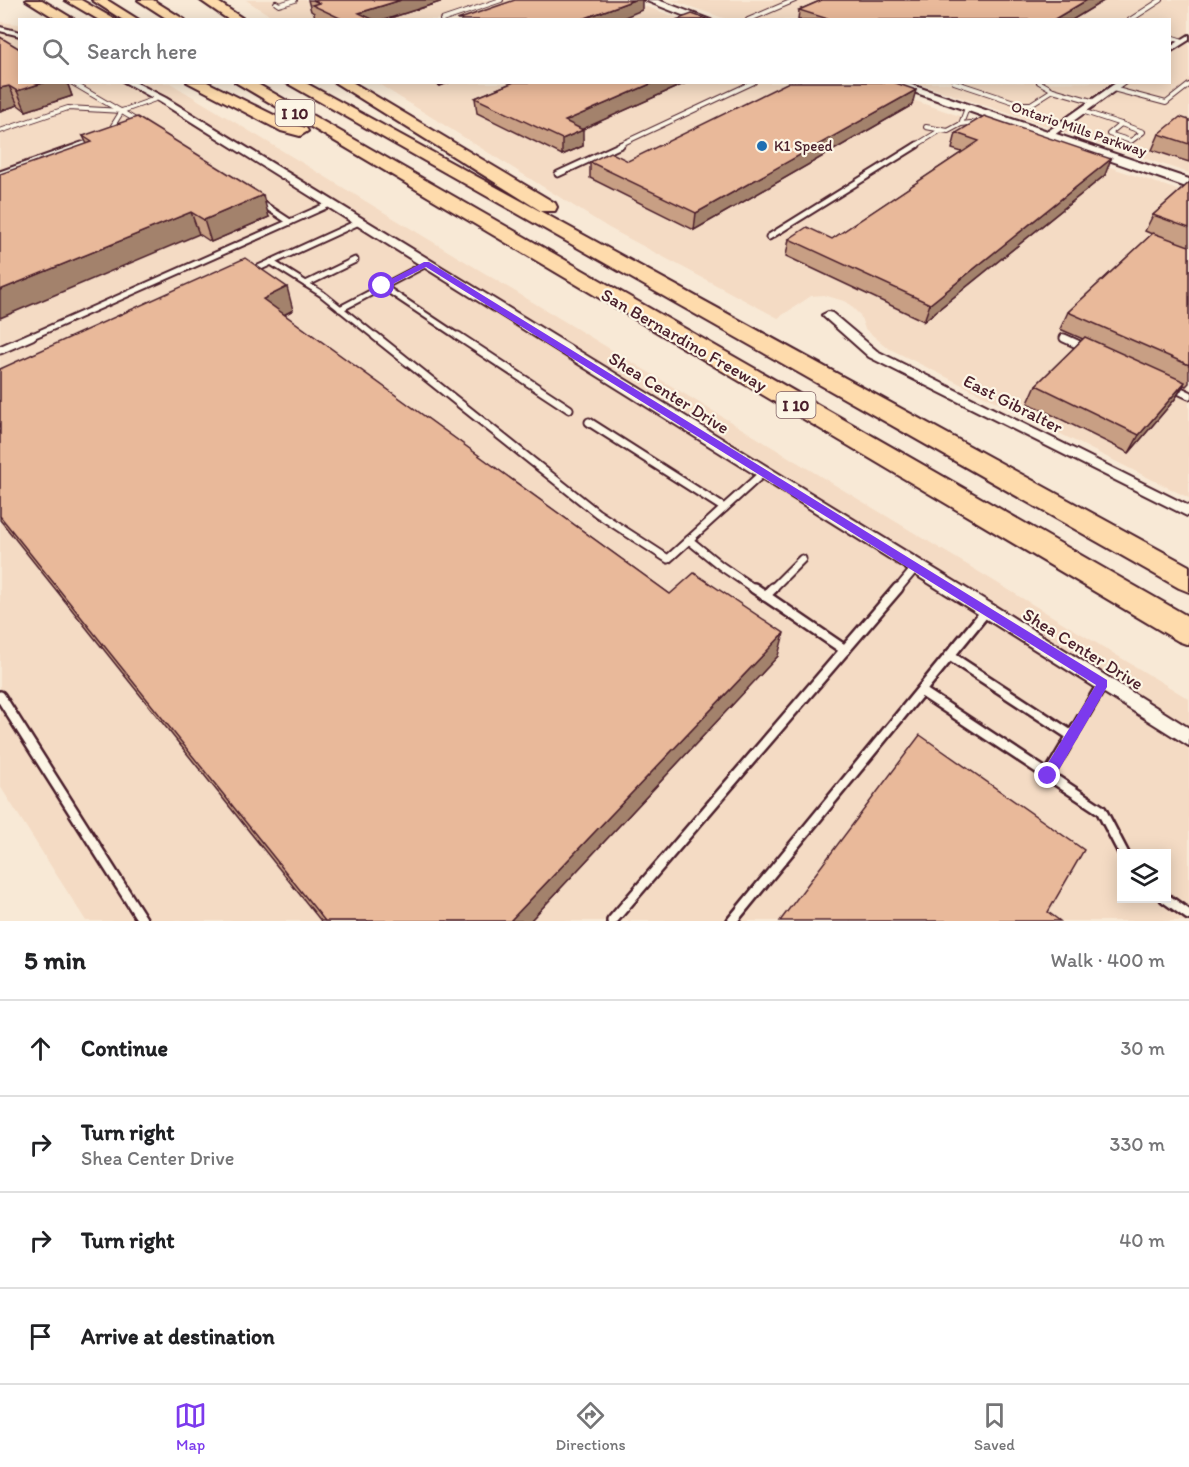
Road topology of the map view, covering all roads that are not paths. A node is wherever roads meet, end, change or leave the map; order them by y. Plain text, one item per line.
1 (32, 0) edge
2 (71, 0) edge
3 (98, 0) edge
4 (144, 0) edge
5 (206, 0) edge
6 (218, 0) edge
7 (296, 0) edge
8 (501, 0) edge
9 (795, 0) edge
10 (1161, 0) edge
11 (656, 1) edge
12 (276, 3) dead end
13 (754, 17) edge
14 (65, 18) edge
15 (106, 18) edge
16 (130, 18) edge
17 (176, 18) edge
18 (236, 18) edge
19 (241, 18) edge
20 (448, 18) edge
21 (701, 18) edge
22 (1133, 18) edge
23 (0, 29) edge
24 (18, 34) edge
25 (1171, 37) edge
26 (1186, 39) edge
27 (1171, 49) edge
28 (75, 84) edge
29 (132, 84) edge
30 (198, 84) edge
31 (245, 84) edge
32 (296, 84) edge
33 (344, 84) edge
34 (750, 84) edge
35 (896, 84) edge
36 (960, 84) edge
37 (1042, 84) edge
38 (1120, 84) edge
39 (1189, 86) edge
40 (1113, 89) junction
41 (1053, 90) junction
42 (158, 98) junction
43 (1095, 102) junction
44 (967, 108) junction
45 (122, 111) junction
46 (1082, 111) junction
47 (1001, 120) junction
48 (141, 124) edge
49 (961, 124) junction
50 (1121, 124) junction
51 (926, 127) dead end
52 (0, 130) edge
53 (940, 130) junction
54 (108, 135) edge
55 (1047, 136) junction
56 (98, 139) edge
57 (348, 144) junction
58 (0, 174) edge
59 (558, 174) dead end
60 (1189, 184) edge
61 (250, 196) edge
62 (330, 204) junction
63 (290, 222) junction
64 (359, 222) junction
65 (769, 237) dead end
66 (355, 260) dead end
67 (271, 262) junction
68 (426, 264) junction
69 (249, 272) edge
70 (306, 284) junction
71 (382, 286) junction
72 (340, 309) junction
73 (697, 309) junction
74 (828, 315) dead end
75 (1064, 338) dead end
76 (0, 350) edge
77 (1095, 352) edge
78 (1168, 386) edge
79 (1189, 395) edge
80 (569, 410) dead end
81 (589, 422) dead end
82 (764, 472) junction
83 (724, 508) junction
84 (1189, 512) edge
85 (689, 540) junction
86 (802, 559) dead end
87 (917, 567) junction
88 (1189, 580) edge
89 (765, 596) junction
90 (987, 610) junction
91 (1189, 633) edge
92 (845, 650) junction
93 (950, 656) junction
94 (1103, 683) junction
95 (921, 691) junction
96 (0, 696) edge
97 (1072, 736) junction
98 (1189, 738) edge
99 (1048, 776) junction
100 (1121, 849) edge
101 (1171, 902) edge
102 (1189, 915) edge
103 (142, 921) edge
104 (612, 921) edge
105 (732, 921) edge

1 - 14 highway
2 - 15 highway
3 - 16 highway
4 - 17 highway
5 - 18 highway
6 - 19 highway
7 - 12 lane
8 - 20 lane
9 - 13 lane
10 - 22 lane
11 - 21 main road
23 - 24 street
25 - 26 lane
26 - 27 street
28 - 45 lane
29 - 42 street, Shea Center Drive
30 - 57 highway
31 - 57 highway, San Bernardino Freeway / I 10
32 - 73 highway, San Bernardino Freeway / I 10
33 - 73 highway
34 - 59 lane
35 - 44 main road, Ontario Mills Parkway
36 - 41 lane
37 - 41 lane
38 - 40 street
39 - 40 lane
40 - 43 street
41 - 43 lane
42 - 45 lane
42 - 62 street, Shea Center Drive
43 - 46 street
44 - 47 main road, Ontario Mills Parkway
44 - 49 lane
45 - 48 lane
45 - 52 lane
45 - 54 lane
46 - 50 lane
46 - 55 street
47 - 49 lane
47 - 55 main road, Ontario Mills Parkway
49 - 53 lane
50 - 50 lane
51 - 53 lane
53 - 65 lane
55 - 60 main road, Ontario Mills Parkway
56 - 58 lane
57 - 91 highway, San Bernardino Freeway / I 10
61 - 63 lane
62 - 63 lane
62 - 64 street, Shea Center Drive
63 - 76 lane
64 - 67 lane
64 - 68 street, Shea Center Drive
66 - 70 lane
67 - 69 lane
67 - 70 lane
68 - 71 lane
68 - 82 street, Shea Center Drive
70 - 72 lane
71 - 72 lane
71 - 80 lane
72 - 85 lane
73 - 88 highway, San Bernardino Freeway / I 10
74 - 84 street, East Gibralter
75 - 77 lane
78 - 79 lane
81 - 83 lane
82 - 83 lane
82 - 87 street, Shea Center Drive
83 - 85 lane
85 - 89 lane
86 - 89 lane
87 - 90 street, Shea Center Drive
87 - 92 lane
89 - 92 lane
90 - 93 lane
90 - 94 street, Shea Center Drive
92 - 104 lane
93 - 95 lane
93 - 97 lane
94 - 97 lane
94 - 98 street, Shea Center Drive
95 - 99 lane
95 - 105 lane
96 - 103 lane
97 - 99 lane
99 - 100 lane
101 - 102 lane

